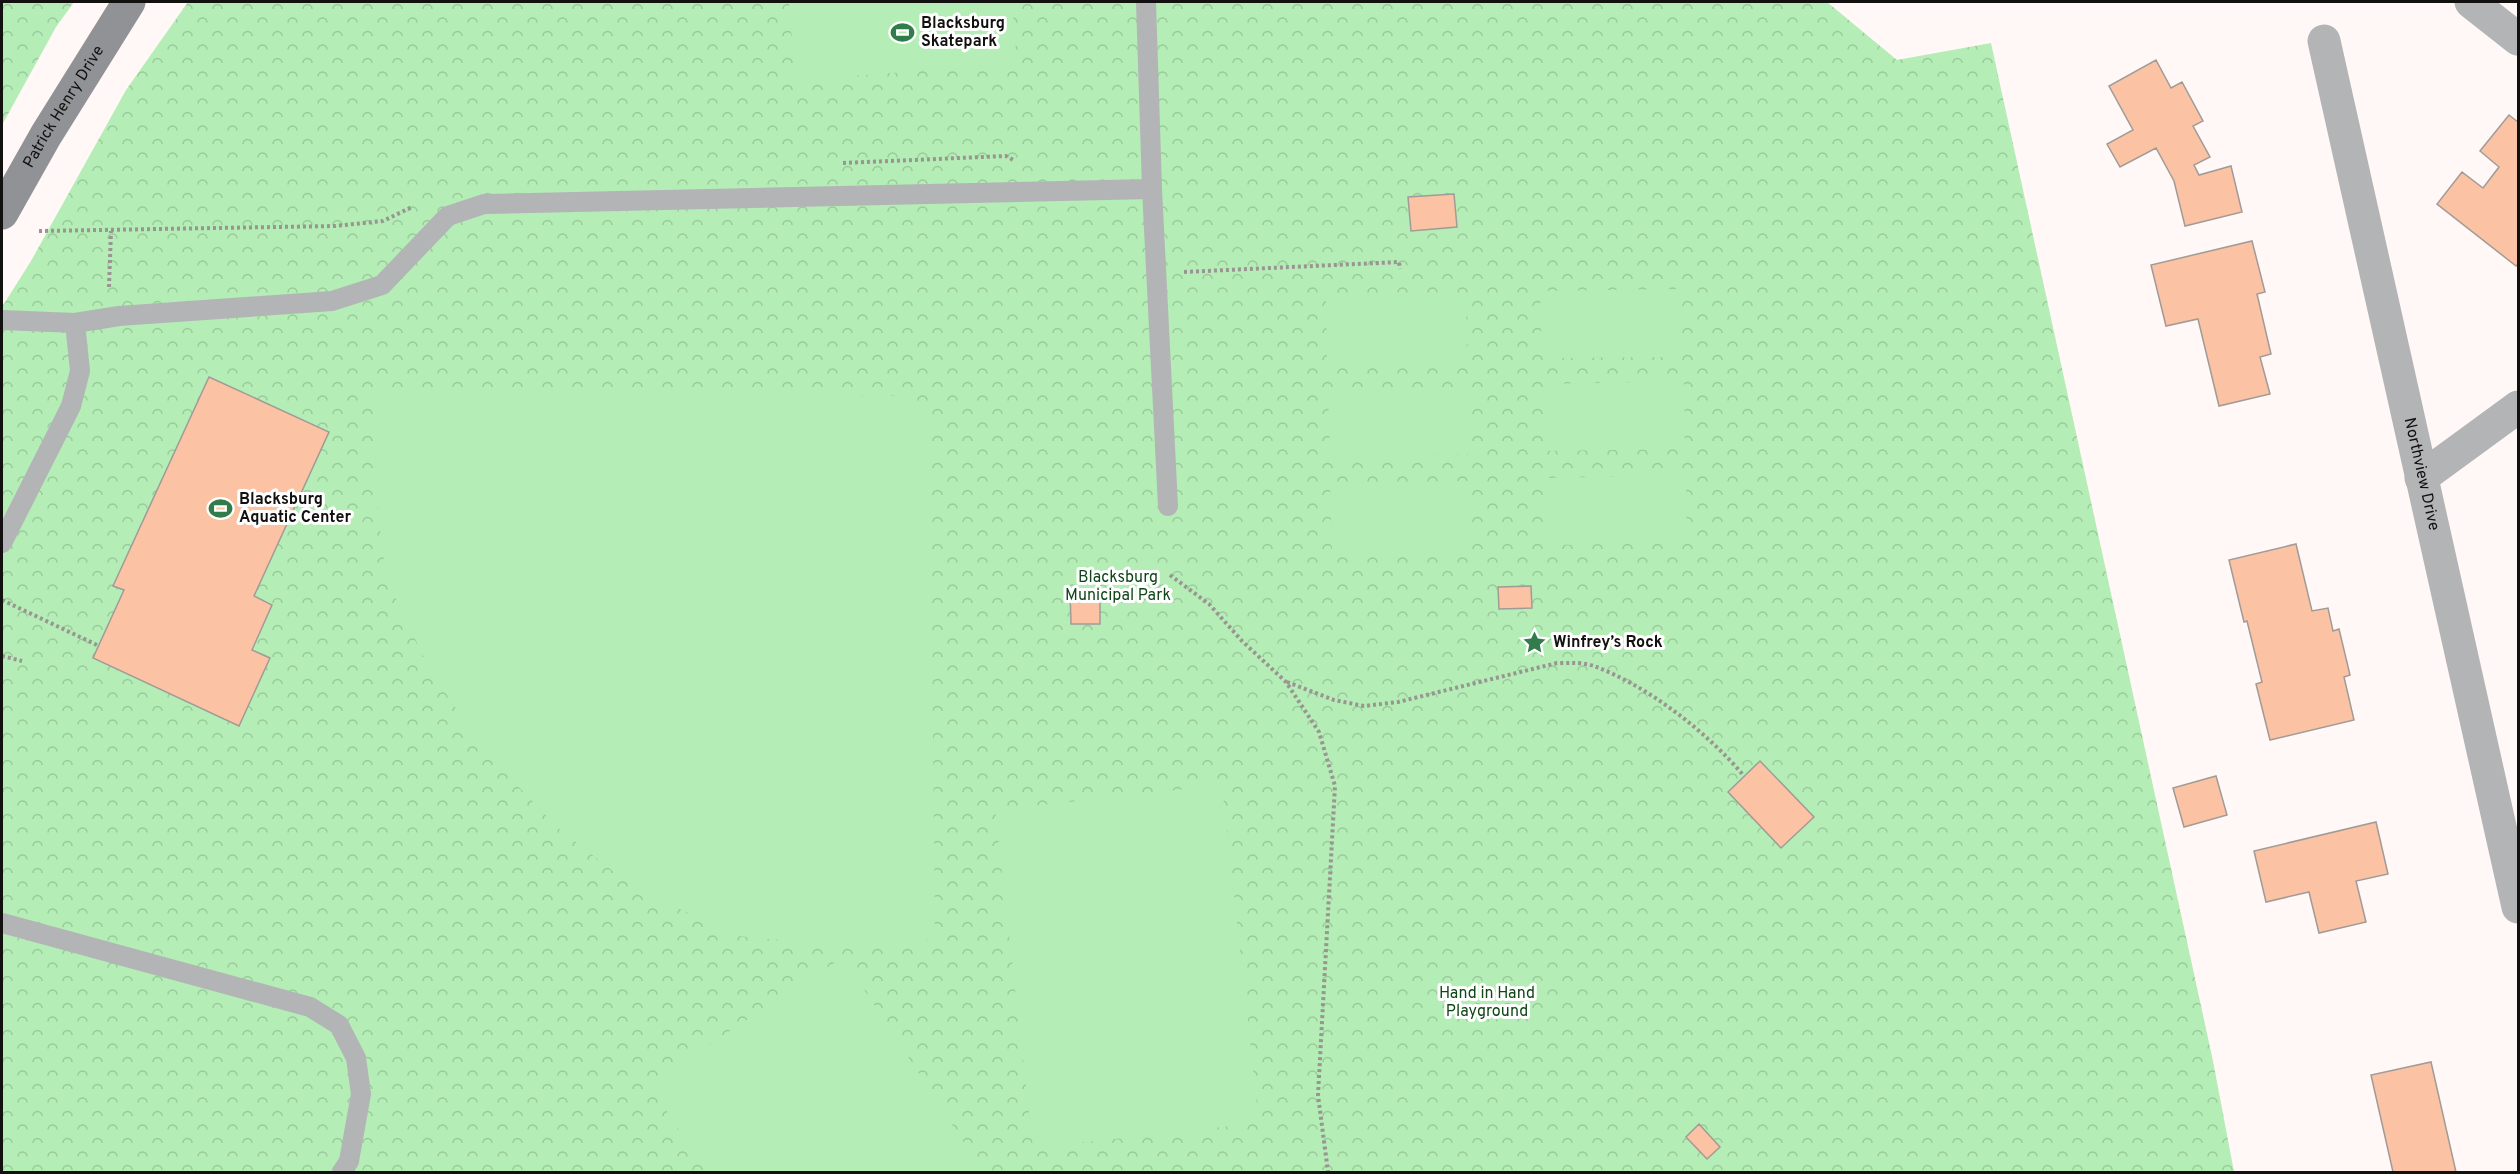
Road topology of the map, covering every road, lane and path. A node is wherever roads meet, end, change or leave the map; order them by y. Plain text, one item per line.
1 (129, 2) edge
2 (1146, 2) edge
3 (2471, 2) edge
4 (2518, 39) edge
5 (2324, 41) dead end
6 (1152, 189) junction
7 (2, 213) edge
8 (111, 231) dead end
9 (1400, 269) dead end
10 (1202, 271) dead end
11 (109, 295) dead end
12 (2, 320) edge
13 (75, 323) junction
14 (2518, 407) edge
15 (2421, 478) junction
16 (1168, 506) dead end
17 (2, 543) edge
18 (1170, 575) dead end
19 (2, 600) edge
20 (99, 646) dead end
21 (2, 656) edge
22 (22, 662) dead end
23 (1286, 682) junction
24 (1744, 776) dead end
25 (2518, 907) edge
26 (2, 923) edge
27 (342, 1173) edge
28 (1328, 1173) edge

1 - 7 main road, Patrick Henry Drive
2 - 6 lane
3 - 4 street
5 - 15 street, Northview Drive
6 - 13 lane
6 - 16 lane
8 - 11 path
9 - 10 path
12 - 13 lane
13 - 17 lane
14 - 15 street
15 - 25 street, Northview Drive
18 - 23 path
19 - 20 path
21 - 22 path
23 - 24 path
23 - 28 path
26 - 27 lane

